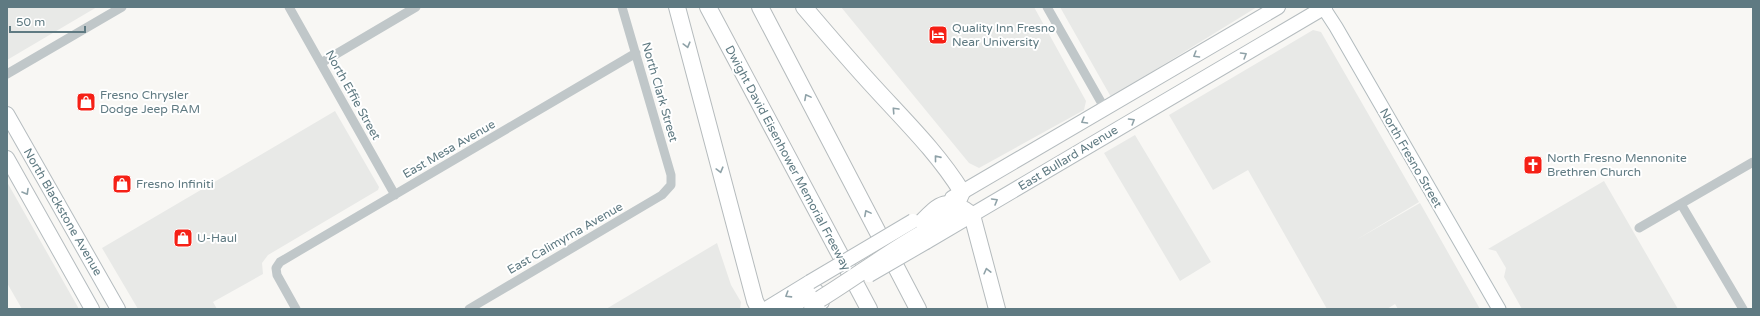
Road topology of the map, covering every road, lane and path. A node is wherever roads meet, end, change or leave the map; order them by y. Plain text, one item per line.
1 (122, 7) edge
2 (289, 7) edge
3 (416, 7) edge
4 (622, 7) edge
5 (677, 7) edge
6 (708, 7) edge
7 (760, 7) edge
8 (804, 7) edge
9 (1047, 7) edge
10 (1278, 7) edge
11 (1324, 7) edge
12 (636, 53) junction
13 (321, 63) junction
14 (7, 74) edge
15 (1105, 109) junction
16 (7, 114) edge
17 (7, 134) edge
18 (7, 158) edge
19 (1753, 162) edge
20 (38, 168) junction
21 (671, 185) joint
22 (395, 195) junction
23 (959, 199) junction
24 (1681, 204) junction
25 (972, 215) junction
26 (1640, 228) dead end
27 (919, 231) junction
28 (814, 299) edge
29 (92, 309) edge
30 (118, 309) edge
31 (296, 309) edge
32 (469, 309) edge
33 (759, 309) edge
34 (766, 309) edge
35 (786, 309) edge
36 (869, 309) edge
37 (918, 309) edge
38 (997, 309) edge
39 (1499, 309) edge
40 (1743, 309) edge

1 - 14 street
2 - 13 street, North Effie Street
3 - 13 street
4 - 12 street, North Clark Street
5 -> 33 highway
6 - 36 highway, Dwight David Eisenhower Memorial Freeway
37 -> 7 highway
23 -> 8 highway
9 - 15 street
10 -> 15 main road, East Bullard Avenue
25 -> 11 main road, East Bullard Avenue
11 - 39 main road, North Fresno Street
12 - 21 street, North Clark Street
12 - 22 street, East Mesa Avenue
13 - 22 street, North Effie Street
15 -> 23 main road, East Bullard Avenue
16 - 20 main road, North Blackstone Avenue
17 - 20 main road
18 -> 29 main road, North Blackstone Avenue
19 - 24 street
20 - 30 main road, North Blackstone Avenue
21 - 32 street, East Calimyrna Avenue
22 - 31 street, East Mesa Avenue
23 - 25 highway
23 - 27 highway
23 - 27 highway
24 - 26 street
24 - 40 street
25 - 27 main road, East Bullard Avenue
38 -> 25 highway
27 - 28 highway
28 -> 34 main road
28 - 35 highway

